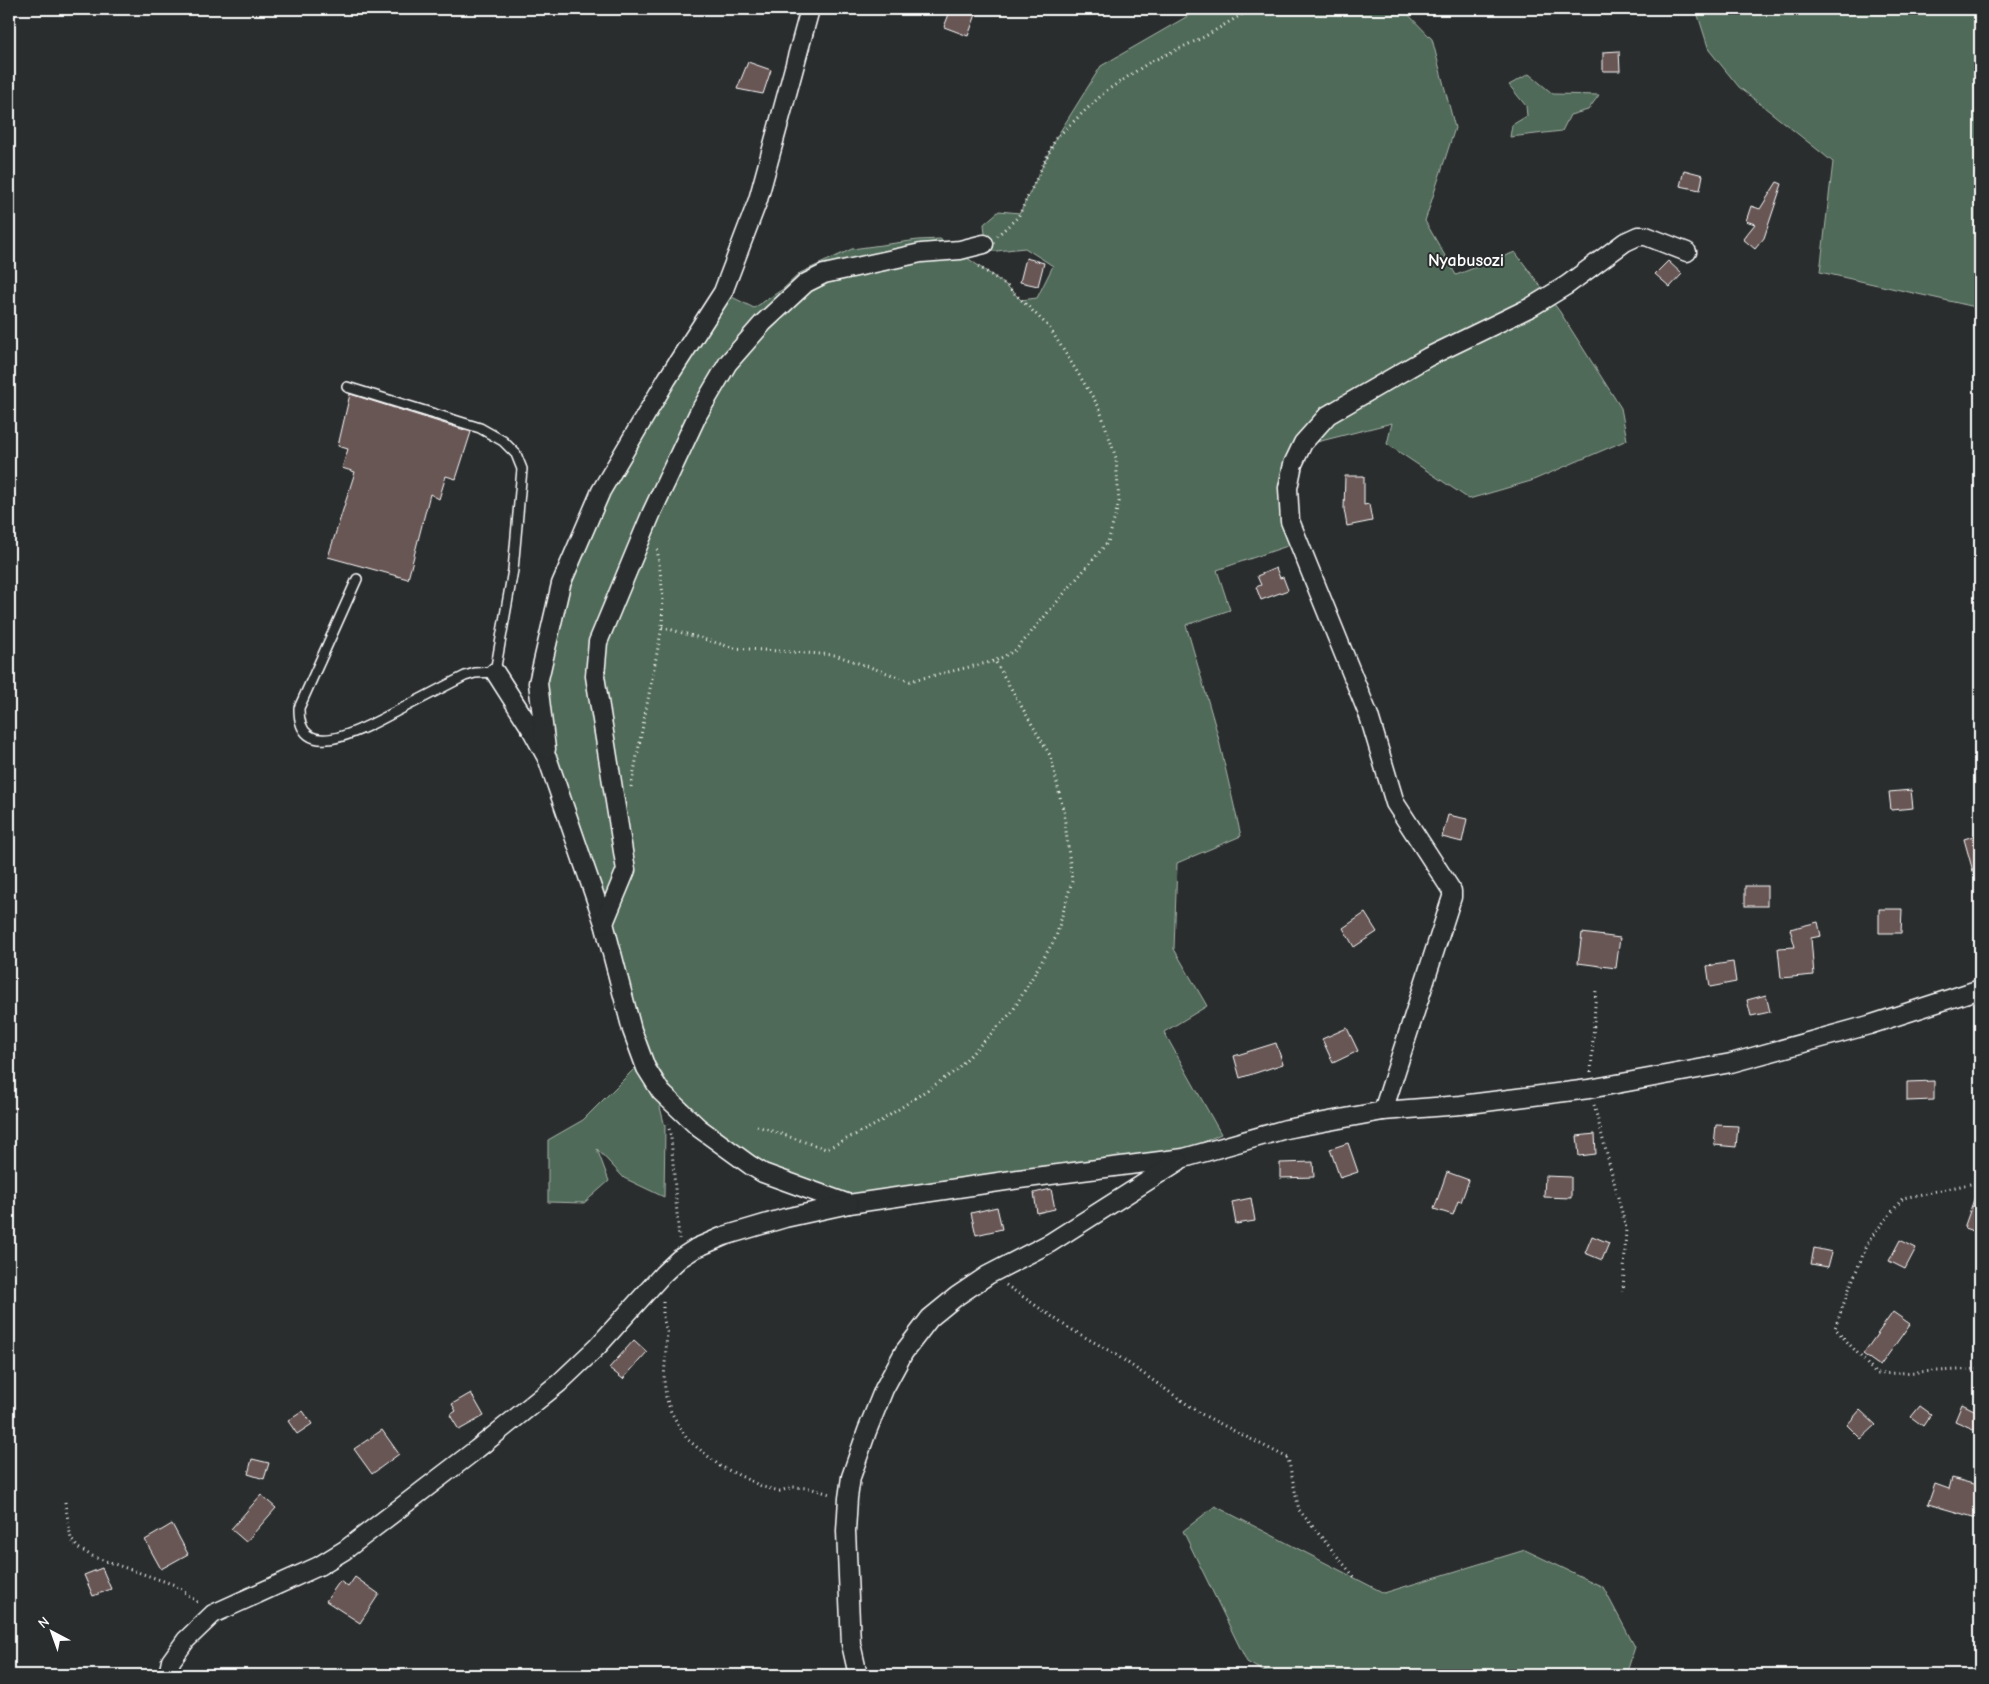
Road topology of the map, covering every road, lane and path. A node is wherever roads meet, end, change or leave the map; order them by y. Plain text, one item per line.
1 (810, 9) edge
2 (1251, 9) edge
3 (984, 244) joint
4 (960, 250) junction
5 (1687, 252) dead end
6 (347, 387) dead end
7 (656, 541) dead end
8 (357, 579) dead end
9 (662, 627) junction
10 (995, 661) junction
11 (495, 672) junction
12 (548, 760) junction
13 (631, 790) dead end
14 (604, 923) junction
15 (1596, 988) dead end
16 (1980, 989) edge
17 (1589, 1088) junction
18 (1383, 1111) junction
19 (667, 1122) dead end
20 (757, 1126) dead end
21 (1184, 1158) junction
22 (1980, 1182) edge
23 (849, 1204) junction
24 (679, 1245) dead end
25 (663, 1274) junction
26 (988, 1276) junction
27 (1623, 1293) dead end
28 (1980, 1369) edge
29 (848, 1498) junction
30 (65, 1502) dead end
31 (1356, 1579) dead end
32 (214, 1614) junction
33 (168, 1675) edge
34 (858, 1675) edge

1 - 12 street
2 - 3 path
3 - 4 street
4 - 10 path
4 - 14 street
5 - 18 street
6 - 11 lane
7 - 9 path
8 - 11 lane
9 - 10 path
9 - 13 path
10 - 20 path
11 - 12 street
12 - 14 street
14 - 23 street
15 - 17 path
16 - 17 street
17 - 18 street
17 - 27 path
18 - 21 street
19 - 24 path
21 - 23 street
21 - 26 street
22 - 28 path
23 - 25 street
25 - 29 path
25 - 32 street
26 - 29 street
26 - 31 path
29 - 34 street
30 - 32 path
32 - 33 street

